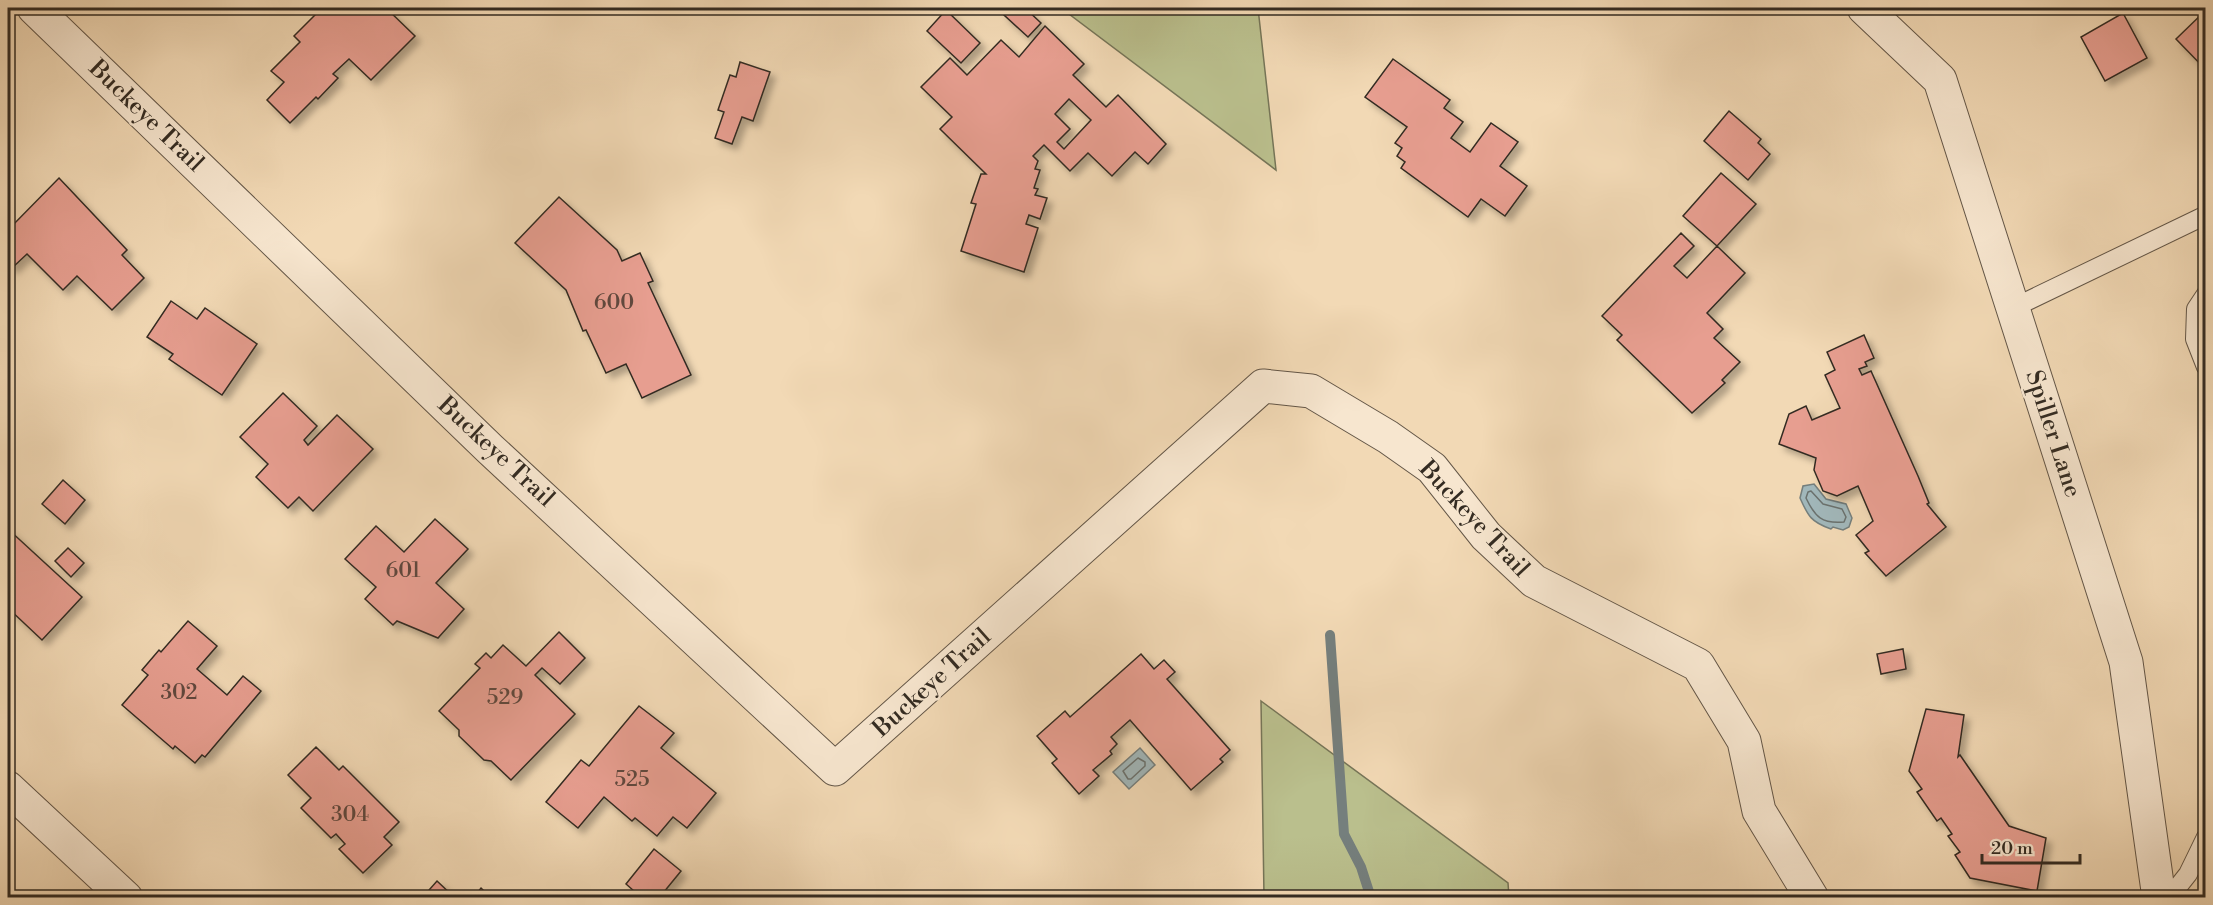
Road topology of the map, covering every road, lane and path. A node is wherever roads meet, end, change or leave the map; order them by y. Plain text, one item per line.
1 (34, 8) edge
2 (1864, 8) edge
3 (2205, 215) edge
4 (2205, 294) edge
5 (2013, 309) junction
6 (2205, 367) edge
7 (8, 788) edge
8 (2205, 837) edge
9 (126, 897) edge
10 (1812, 897) edge
11 (2159, 897) edge
12 (2169, 897) edge

1 - 10 street, Buckeye Trail
2 - 5 street, Spiller Lane
3 - 5 lane
4 - 6 lane
5 - 11 street, Spiller Lane
7 - 9 street
8 - 12 lane

